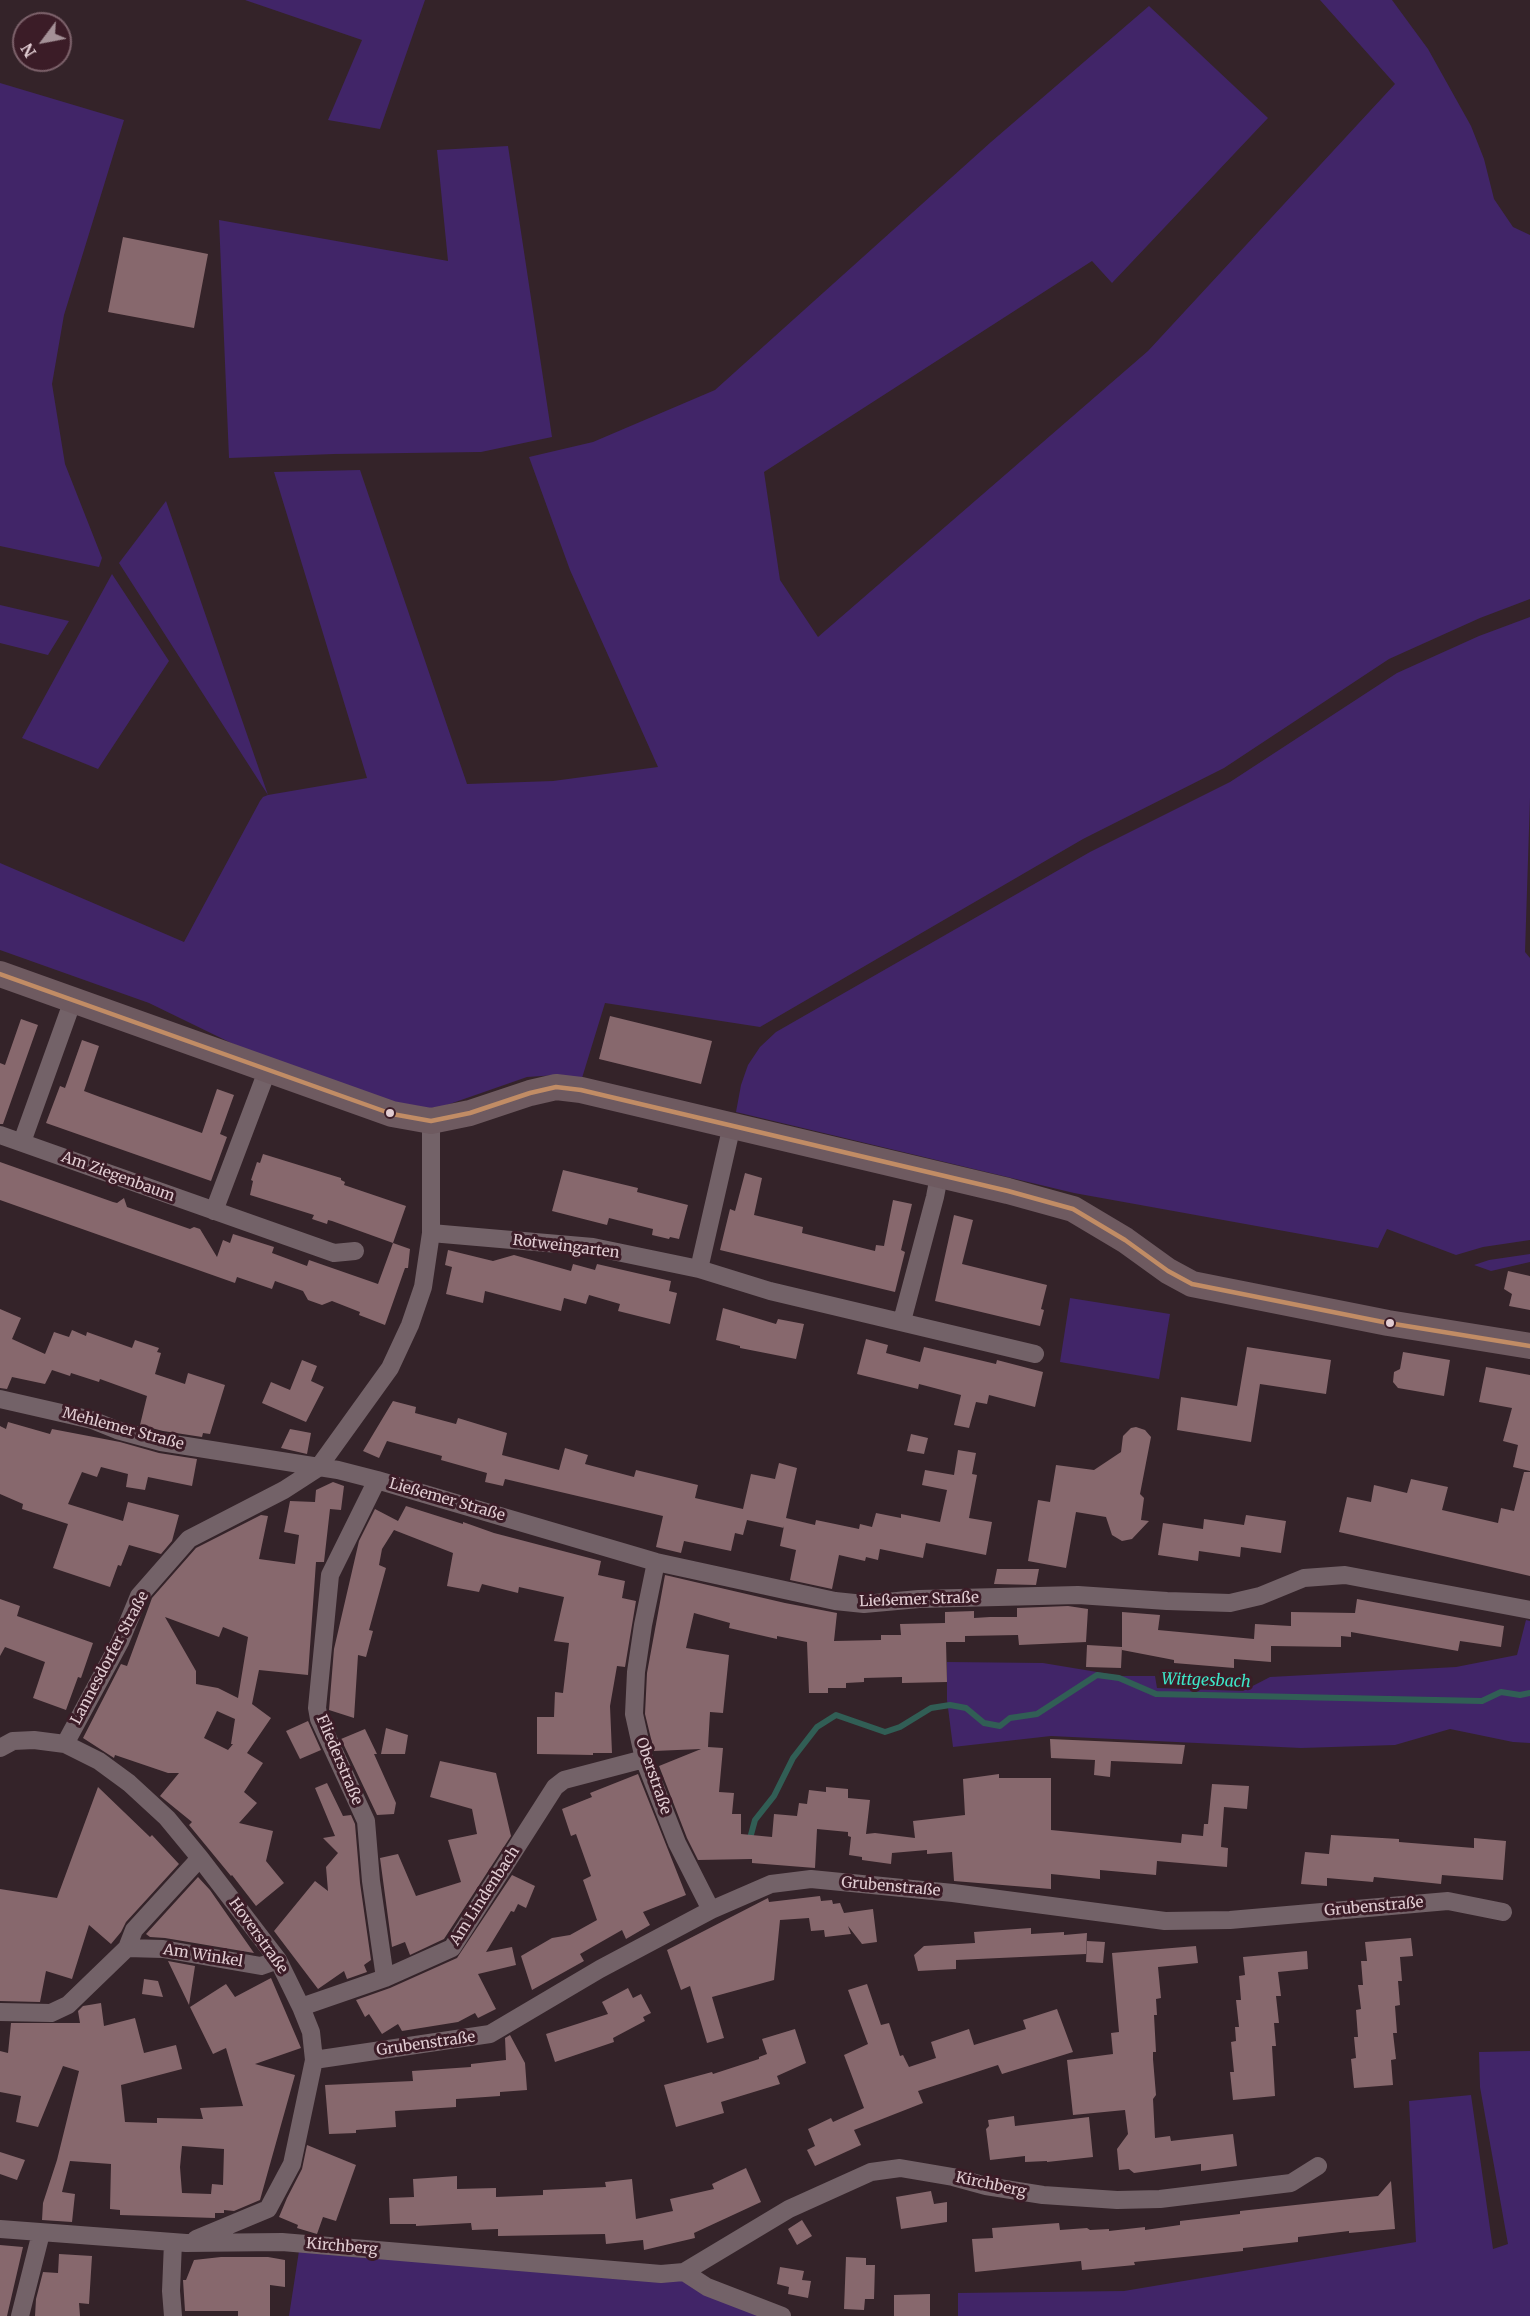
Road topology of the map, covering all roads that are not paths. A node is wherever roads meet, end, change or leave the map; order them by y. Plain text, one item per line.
1 (0, 974) edge
2 (73, 1000) junction
3 (267, 1071) junction
4 (431, 1121) junction
5 (732, 1125) junction
6 (0, 1135) edge
7 (22, 1142) junction
8 (939, 1176) junction
9 (214, 1211) junction
10 (431, 1233) junction
11 (355, 1251) dead end
12 (699, 1269) junction
13 (902, 1321) junction
14 (1530, 1346) edge
15 (1035, 1354) dead end
16 (0, 1399) edge
17 (318, 1468) junction
18 (377, 1480) junction
19 (656, 1562) junction
20 (1530, 1610) edge
21 (65, 1744) junction
22 (0, 1748) edge
23 (644, 1759) junction
24 (200, 1858) junction
25 (711, 1910) junction
26 (1503, 1912) dead end
27 (127, 1948) junction
28 (278, 1960) junction
29 (385, 1978) junction
30 (307, 2005) junction
31 (0, 2012) edge
32 (314, 2060) junction
33 (1318, 2166) dead end
34 (0, 2229) edge
35 (41, 2233) junction
36 (180, 2242) junction
37 (684, 2272) junction
38 (20, 2316) edge
39 (173, 2316) edge
40 (782, 2316) edge

1 - 2 street
2 - 3 street
2 - 7 street
3 - 4 street
3 - 9 street
4 - 5 street
4 - 10 street, Lannesdorfer Straße
5 - 8 street
5 - 12 street
6 - 7 street, Am Ziegenbaum
7 - 9 street, Am Ziegenbaum
8 - 13 street
8 - 14 street
9 - 11 street, Am Ziegenbaum
10 - 12 street, Rotweingarten
10 - 17 street, Lannesdorfer Straße
12 - 13 street, Rotweingarten
13 - 15 street, Rotweingarten
16 - 17 street, Mehlemer Straße
17 - 18 street, Ließemer Straße
17 - 21 street, Lannesdorfer Straße
18 - 19 street, Ließemer Straße
18 - 29 street, Fliederstraße
19 - 20 street, Ließemer Straße
19 - 23 street, Oberstraße
21 - 22 street, Lannesdorfer Straße
21 - 24 street, Hoverstraße
23 - 25 street, Oberstraße
23 - 29 street, Am Lindenbach
24 - 27 street
24 - 28 street, Hoverstraße
25 - 26 street, Grubenstraße
25 - 32 street, Grubenstraße
27 - 28 street, Am Winkel
27 - 31 street
28 - 30 street, Hoverstraße
29 - 30 street, Am Lindenbach
30 - 32 street, Hoverstraße
32 - 36 street, Hoverstraße
33 - 37 street, Kirchberg
34 - 35 street, Kirchberg
35 - 36 street, Kirchberg
35 - 38 street
36 - 37 street, Kirchberg
36 - 39 street
37 - 40 street

